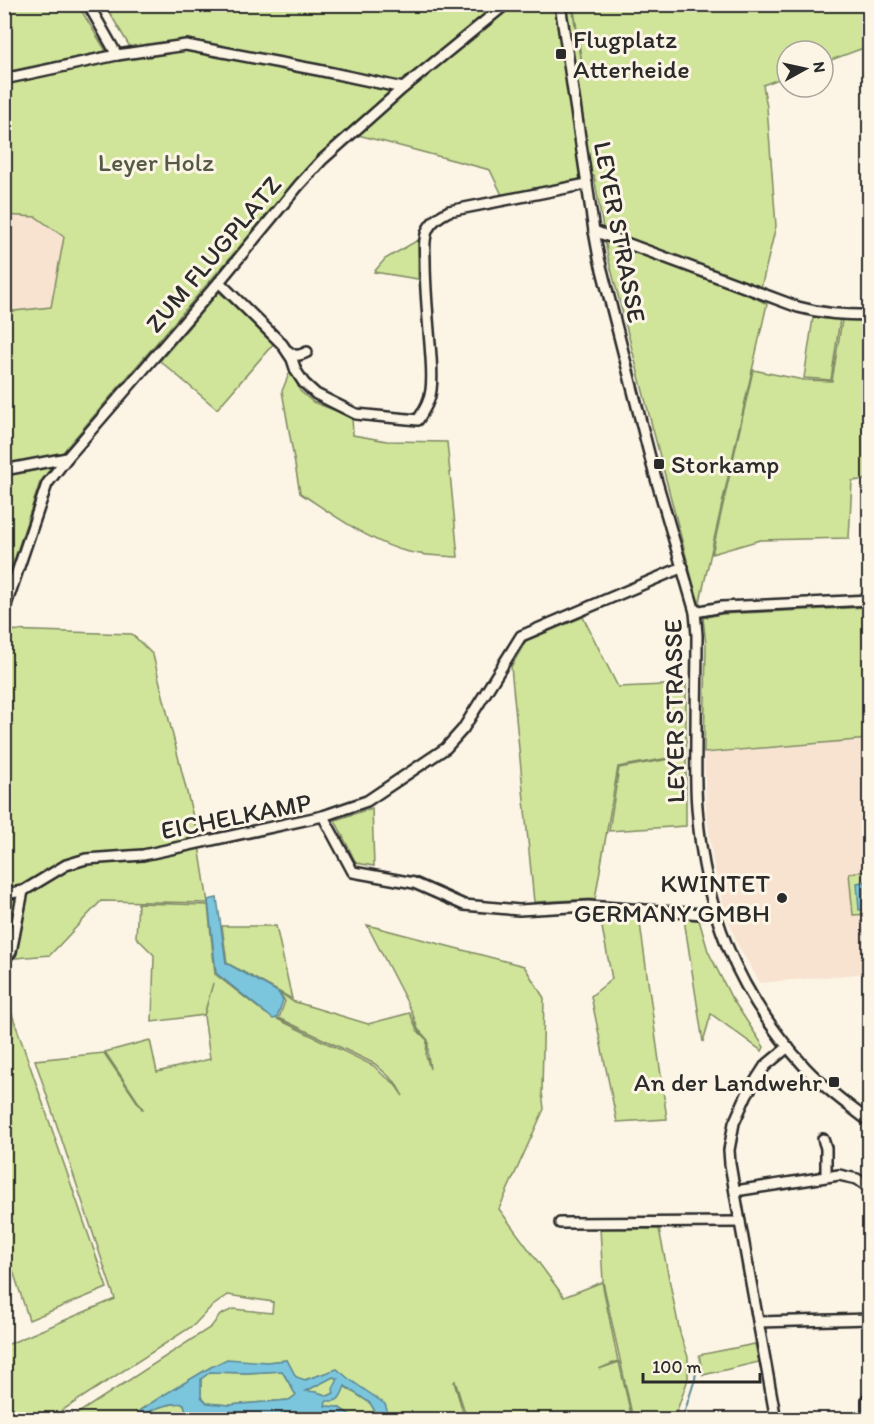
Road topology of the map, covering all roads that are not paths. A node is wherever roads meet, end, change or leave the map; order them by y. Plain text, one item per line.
1 (88, 4) edge
2 (506, 4) edge
3 (560, 4) edge
4 (117, 55) junction
5 (4, 79) edge
6 (403, 88) junction
7 (587, 184) junction
8 (594, 231) junction
9 (219, 282) junction
10 (870, 315) edge
11 (287, 350) junction
12 (307, 352) dead end
13 (67, 458) junction
14 (4, 470) edge
15 (683, 567) junction
16 (870, 600) edge
17 (4, 611) edge
18 (695, 612) junction
19 (323, 816) junction
20 (23, 891) junction
21 (4, 894) edge
22 (715, 912) junction
23 (6, 955) edge
24 (788, 1047) junction
25 (870, 1122) edge
26 (823, 1139) dead end
27 (826, 1176) junction
28 (870, 1188) edge
29 (735, 1191) junction
30 (740, 1222) junction
31 (560, 1223) dead end
32 (870, 1319) edge
33 (759, 1322) junction
34 (870, 1399) edge
35 (776, 1419) edge
36 (867, 1419) edge

1 - 4 street
2 - 6 street, ZUM FLUGPLATZ
3 - 7 street, LEYER STRASSE
4 - 5 street
4 - 6 street
6 - 9 street, ZUM FLUGPLATZ
7 - 8 street, LEYER STRASSE
7 - 11 street
8 - 10 street
8 - 15 street, LEYER STRASSE
9 - 11 street
9 - 13 street, ZUM FLUGPLATZ
11 - 12 street
13 - 14 street
13 - 17 street, ZUM FLUGPLATZ
15 - 18 street, LEYER STRASSE
15 - 19 street
16 - 18 street
18 - 22 street, LEYER STRASSE
19 - 20 street, EICHELKAMP
19 - 22 street, EICHELKAMP
20 - 21 street, EICHELKAMP
20 - 23 street
22 - 24 street, LEYER STRASSE
24 - 25 street, LEYER STRASSE
24 - 29 street
26 - 27 street
27 - 28 street
27 - 29 street
29 - 30 street
30 - 31 street
30 - 33 street
32 - 33 street
33 - 35 street
34 - 36 street

